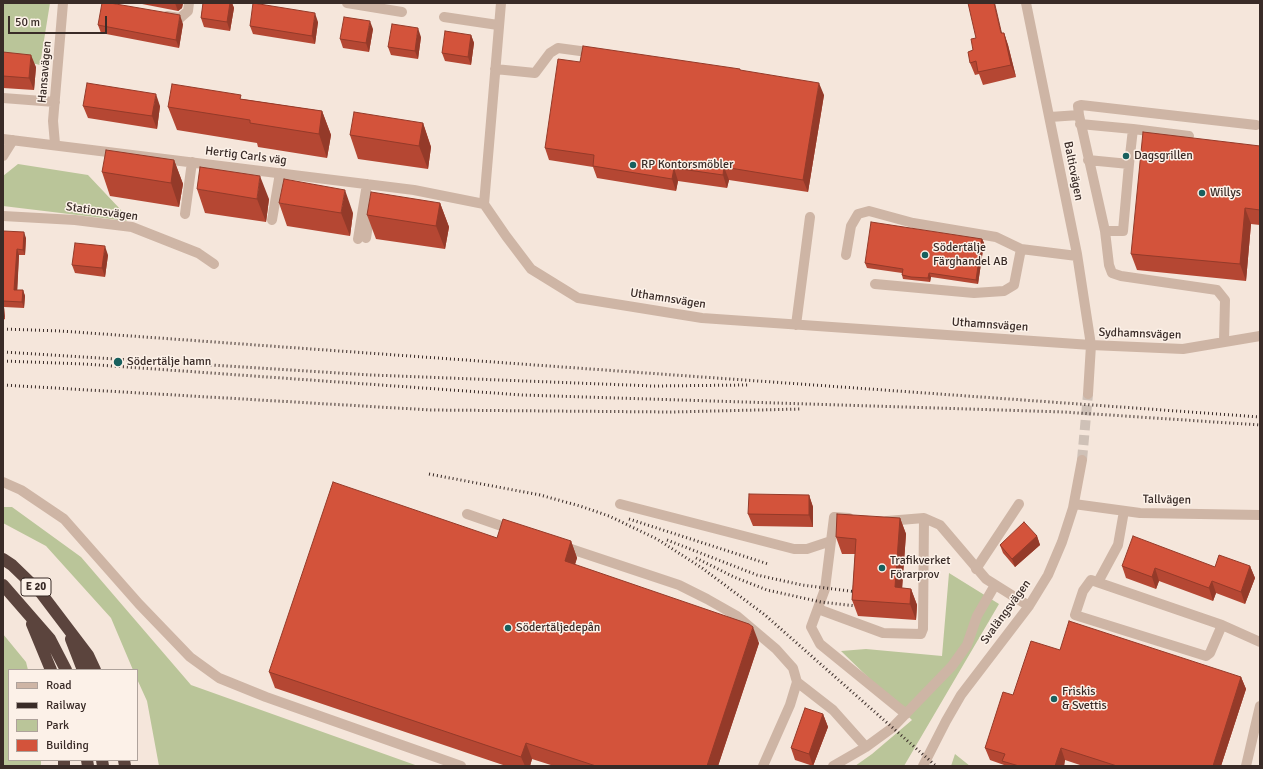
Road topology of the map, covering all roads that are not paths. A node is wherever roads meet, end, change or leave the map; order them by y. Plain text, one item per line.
1 (63, 3) edge
2 (189, 3) edge
3 (347, 3) edge
4 (501, 3) edge
5 (1026, 3) edge
6 (402, 12) dead end
7 (157, 14) edge
8 (444, 16) dead end
9 (498, 25) junction
10 (604, 54) edge
11 (495, 69) junction
12 (3, 98) edge
13 (55, 102) junction
14 (1050, 117) junction
15 (1080, 120) junction
16 (1256, 126) dead end
17 (1133, 129) junction
18 (1189, 136) edge
19 (8, 139) edge
20 (55, 144) junction
21 (3, 156) edge
22 (1088, 160) junction
23 (192, 162) junction
24 (1129, 164) junction
25 (280, 173) junction
26 (366, 184) junction
27 (484, 204) junction
28 (185, 214) dead end
29 (3, 216) edge
30 (810, 217) dead end
31 (272, 220) dead end
32 (1104, 231) junction
33 (362, 238) dead end
34 (1021, 249) junction
35 (846, 255) dead end
36 (1077, 256) junction
37 (214, 264) dead end
38 (875, 284) dead end
39 (796, 325) junction
40 (1260, 336) edge
41 (1224, 342) junction
42 (1091, 345) junction
43 (1088, 394) tunnel mouth
44 (1082, 460) tunnel mouth
45 (3, 482) edge
46 (620, 504) dead end
47 (1020, 504) dead end
48 (1074, 504) junction
49 (1124, 511) junction
50 (467, 514) dead end
51 (1260, 515) edge
52 (924, 518) junction
53 (858, 519) edge
54 (873, 520) edge
55 (520, 532) edge
56 (831, 541) junction
57 (550, 542) edge
58 (3, 559) edge
59 (976, 569) junction
60 (1098, 582) junction
61 (3, 585) edge
62 (996, 585) junction
63 (1029, 606) junction
64 (818, 609) junction
65 (25, 610) junction
66 (63, 621) junction
67 (1222, 625) junction
68 (1260, 642) edge
69 (51, 669) edge
70 (65, 669) edge
71 (83, 669) edge
72 (95, 669) edge
73 (797, 682) junction
74 (1260, 706) edge
75 (906, 714) junction
76 (866, 747) junction
77 (461, 766) edge
78 (763, 766) edge
79 (833, 766) edge
80 (923, 766) edge
81 (1246, 766) edge

1 - 13 street, Hansavägen
2 - 7 street
3 - 6 street
4 - 9 street
5 - 14 street, Balticvägen
8 - 9 street
9 - 11 street
10 - 11 street
11 - 27 street
12 - 13 street
13 - 20 street, Hansavägen
14 - 15 street
14 - 36 street, Balticvägen
15 - 16 street
15 - 17 street
15 - 22 street
17 - 18 street
17 - 24 street
19 - 20 street, Hertig Carls väg
19 - 21 street
20 - 23 street, Hertig Carls väg
22 - 24 street
22 - 32 street
23 - 25 street, Hertig Carls väg
23 - 28 street
24 - 32 street
25 - 26 street, Hertig Carls väg
25 - 31 street
26 - 27 street, Hertig Carls väg
26 - 33 street
27 - 39 street, Uthamnsvägen
29 - 37 street, Stationsvägen
30 - 39 street
32 - 41 street
34 - 35 street
34 - 36 street
34 - 38 street
36 - 42 street, Balticvägen
39 - 42 street, Uthamnsvägen
40 - 41 street, Sydhamnsvägen
41 - 42 street, Sydhamnsvägen
42 - 43 street
44 - 48 street, Svalängsvägen
45 - 77 street
46 - 56 street
47 - 59 street
48 - 49 street, Tallvägen
48 - 63 street, Svalängsvägen
49 - 51 street, Tallvägen
49 - 60 street
50 - 55 street
52 - 54 street
52 - 59 street
52 - 64 street
53 - 56 street
56 - 64 street
57 - 73 street
58 - 66 highway, E 20
59 - 62 street
60 - 67 street
60 - 67 street
61 - 65 highway
62 - 63 street
62 - 75 street
63 - 80 street, Svalängsvägen
64 - 75 street
65 - 69 highway
65 - 70 highway
66 - 71 highway
66 - 72 highway, E 20
67 - 68 street
73 - 76 street
73 - 78 street
74 - 81 street
75 - 76 street
76 - 79 street

